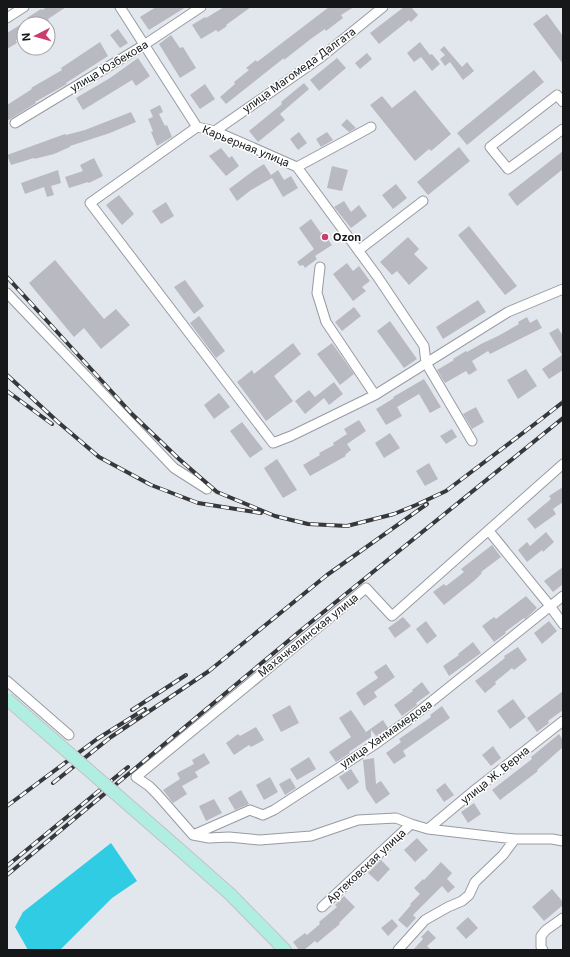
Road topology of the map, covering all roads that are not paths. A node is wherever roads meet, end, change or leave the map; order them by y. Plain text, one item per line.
1 (24, 7) edge
2 (120, 7) edge
3 (201, 7) edge
4 (383, 7) edge
5 (7, 18) edge
6 (144, 45) junction
7 (563, 102) edge
8 (15, 123) dead end
9 (197, 127) junction
10 (371, 127) dead end
11 (563, 129) edge
12 (215, 131) junction
13 (297, 167) junction
14 (423, 201) dead end
15 (359, 250) junction
16 (320, 267) dead end
17 (563, 289) edge
18 (7, 293) edge
19 (426, 363) junction
20 (375, 395) junction
21 (472, 441) dead end
22 (563, 464) edge
23 (206, 489) dead end
24 (489, 530) junction
25 (563, 596) edge
26 (550, 606) junction
27 (563, 624) edge
28 (7, 681) edge
29 (7, 699) edge
30 (563, 721) edge
31 (69, 735) dead end
32 (411, 824) junction
33 (428, 829) junction
34 (193, 835) junction
35 (515, 839) junction
36 (563, 842) edge
37 (322, 907) dead end
38 (563, 918) edge
39 (285, 950) edge
40 (398, 950) edge
41 (543, 950) edge

1 - 5 street
2 - 6 street, Карьерная улица
3 - 6 street, улица Юзбекова
4 - 12 street, улица Магомеда Далгата
6 - 8 street, улица Юзбекова
6 - 9 street, Карьерная улица
7 - 11 street
9 - 12 street, Карьерная улица
9 - 20 street
10 - 13 street
12 - 13 street, Карьерная улица
13 - 15 street, Карьерная улица
14 - 15 street
15 - 19 street, Карьерная улица
16 - 20 street
17 - 19 street
18 - 23 street
19 - 20 street
19 - 21 street, Карьерная улица
22 - 24 street, Махачкалинская улица
24 - 26 street
24 - 34 street, Махачкалинская улица
25 - 26 street, улица Ханмамедова
26 - 27 street
26 - 34 street, улица Ханмамедова
28 - 31 street
29 - 39 main road, bridge
30 - 33 street, улица Ж. Верна
32 - 33 street
32 - 34 street
32 - 37 street, Артековская улица
33 - 35 street
35 - 36 street
35 - 40 street
38 - 41 street

